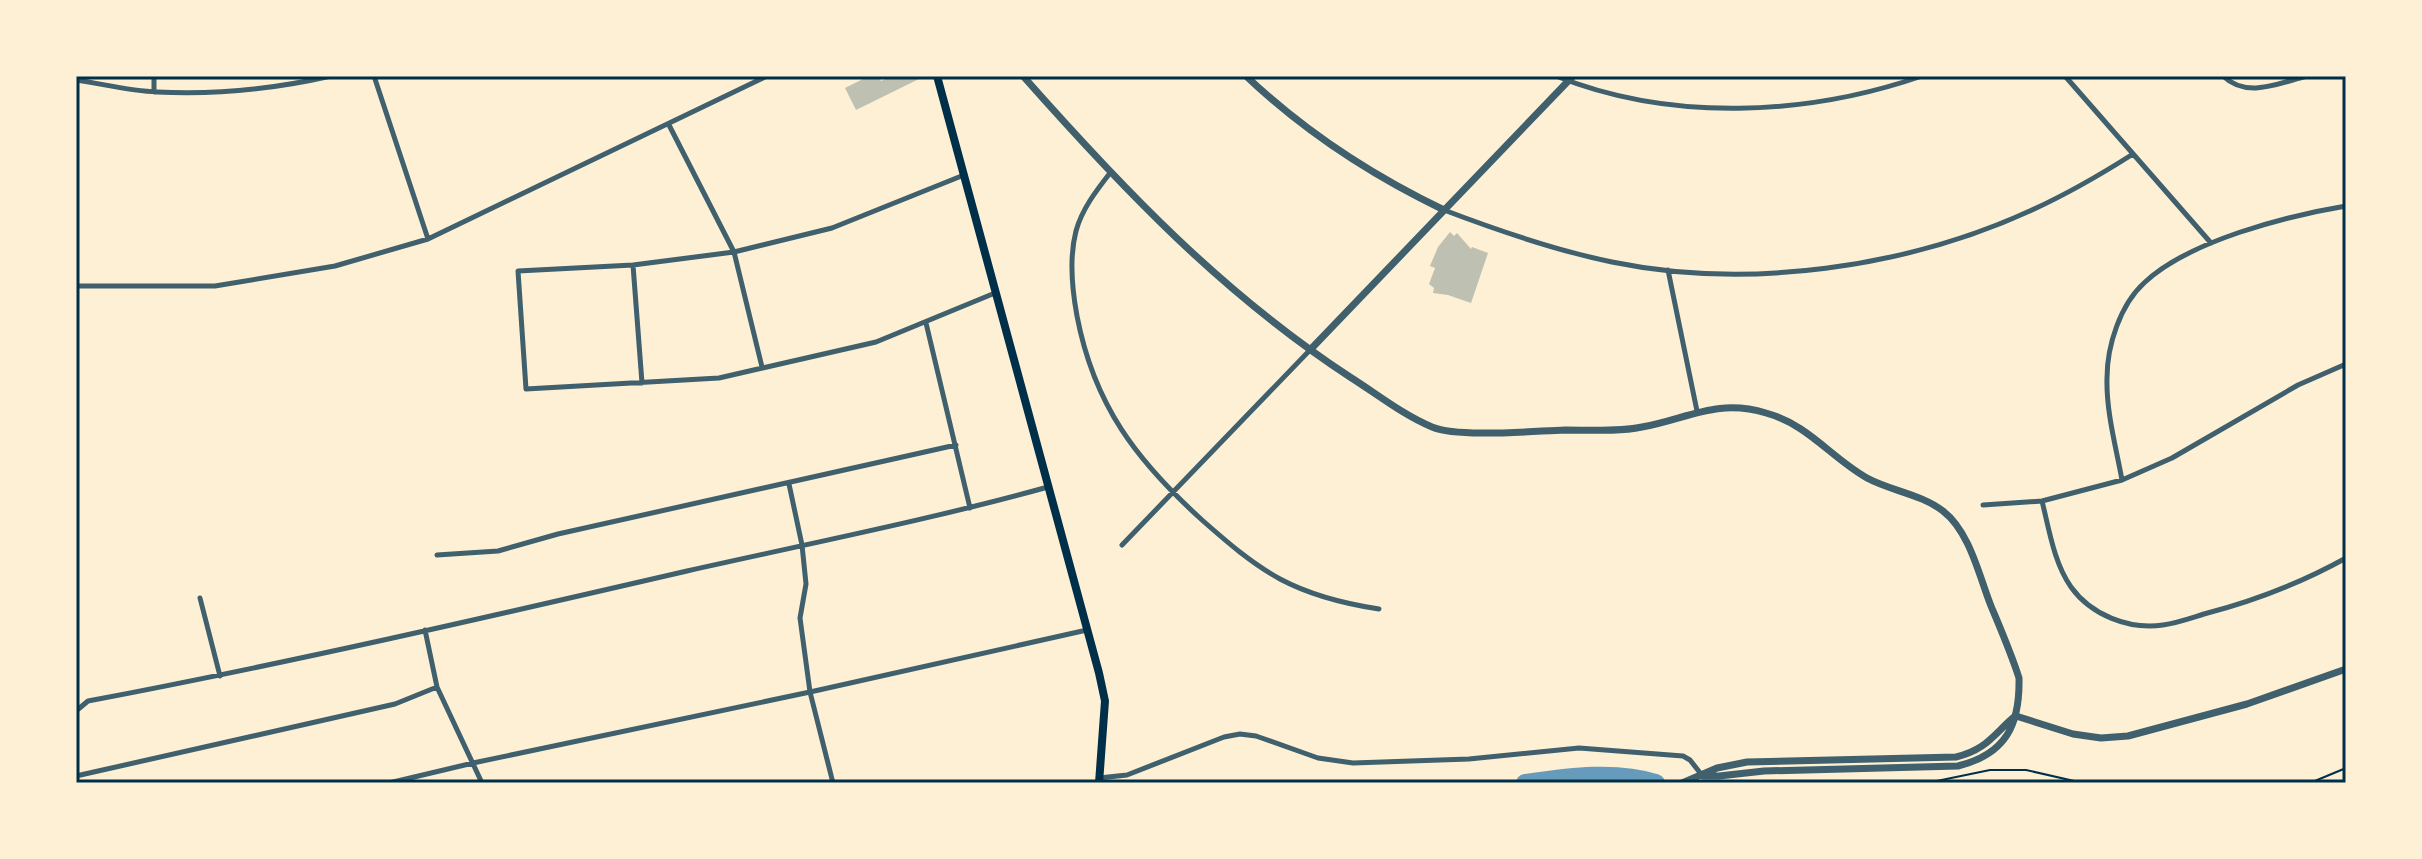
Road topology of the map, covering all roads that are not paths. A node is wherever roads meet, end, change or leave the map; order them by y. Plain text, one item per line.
1 (154, 76) edge
2 (331, 76) edge
3 (374, 76) edge
4 (750, 76) edge
5 (767, 76) edge
6 (937, 76) edge
7 (1023, 76) edge
8 (1246, 76) edge
9 (1556, 76) edge
10 (1922, 76) edge
11 (2065, 76) edge
12 (2223, 76) edge
13 (2307, 76) edge
14 (1571, 78) edge
15 (76, 80) edge
16 (751, 84) junction
17 (154, 92) junction
18 (669, 125) junction
19 (2133, 154) junction
20 (1110, 173) junction
21 (965, 175) junction
22 (2346, 206) edge
23 (1444, 210) junction
24 (428, 239) junction
25 (2211, 243) junction
26 (734, 252) junction
27 (633, 265) junction
28 (1668, 270) junction
29 (76, 286) edge
30 (997, 292) junction
31 (926, 323) junction
32 (1310, 350) junction
33 (2346, 364) edge
34 (762, 367) junction
35 (642, 383) junction
36 (1697, 411) junction
37 (956, 445) junction
38 (2122, 480) junction
39 (789, 484) junction
40 (1048, 487) junction
41 (1173, 493) junction
42 (2042, 501) junction
43 (1983, 505) dead end
44 (970, 508) junction
45 (802, 545) junction
46 (1122, 545) dead end
47 (437, 555) dead end
48 (2346, 558) edge
49 (200, 598) dead end
50 (1379, 609) dead end
51 (425, 630) junction
52 (1088, 630) junction
53 (2346, 669) edge
54 (220, 676) junction
55 (437, 687) junction
56 (810, 692) junction
57 (76, 711) edge
58 (2016, 716) junction
59 (473, 763) junction
60 (76, 776) edge
61 (1703, 776) junction
62 (1099, 780) edge
63 (389, 783) edge
64 (482, 783) edge
65 (833, 783) edge
66 (1682, 783) edge

1 - 17 street
2 - 17 street
3 - 24 street
4 - 16 street
5 - 16 street
6 - 21 main road
7 - 20 street
8 - 23 street
9 - 14 street
10 - 14 street
11 - 19 street
12 - 13 street
14 - 23 street
15 - 17 street
16 - 18 street
18 - 24 street
18 - 26 street
19 - 25 street
19 - 28 street
20 - 32 street
20 - 41 street
21 - 26 street
21 - 30 main road
22 - 25 street
23 - 28 street
23 - 32 street
24 - 29 street
25 - 38 street
26 - 27 street
26 - 34 street
27 - 35 street
27 - 35 street
28 - 36 street
30 - 31 street
30 - 40 main road
31 - 34 street
31 - 37 street
32 - 36 street
32 - 41 street
33 - 38 street
34 - 35 street
36 - 58 street
37 - 39 street
37 - 44 street
38 - 42 street
39 - 45 street
39 - 47 street
40 - 44 street
40 - 52 main road
41 - 46 street
41 - 50 street
42 - 43 street
42 - 48 street
44 - 45 street
45 - 51 street
45 - 56 street
49 - 54 street
51 - 54 street
51 - 55 street
52 - 56 street
52 - 62 main road
53 - 58 street
54 - 57 street
55 - 59 street
55 - 60 street
56 - 59 street
56 - 65 street
58 - 61 street
59 - 63 street
59 - 64 street
61 - 62 street
61 - 66 street

